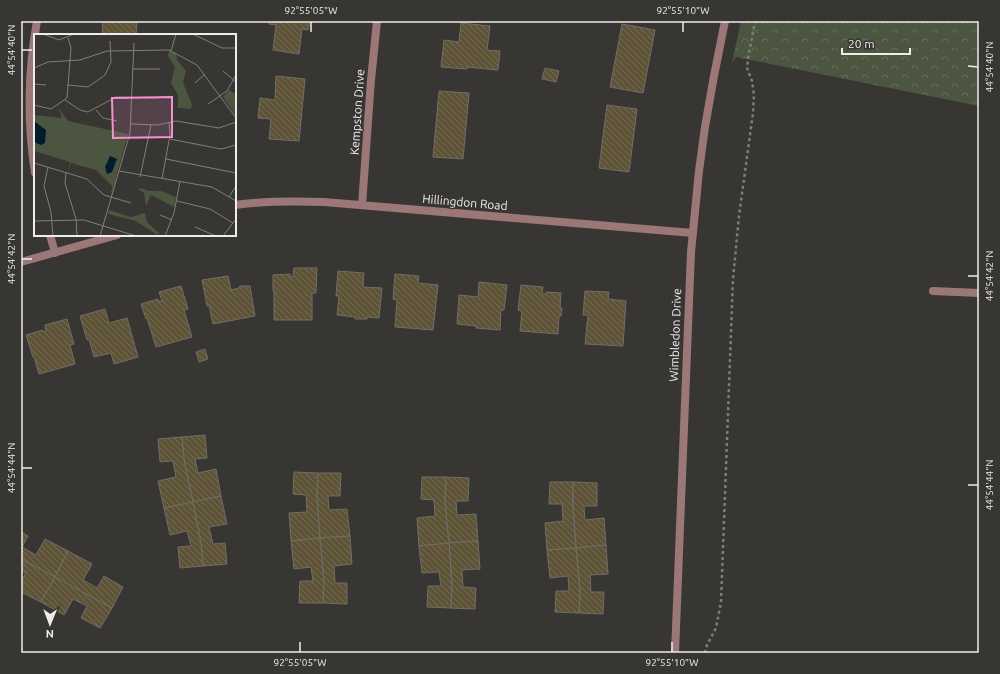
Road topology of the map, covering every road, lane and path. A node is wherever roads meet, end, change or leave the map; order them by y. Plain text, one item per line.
1 (37, 21) edge
2 (377, 21) edge
3 (725, 21) edge
4 (755, 21) edge
5 (35, 34) edge
6 (34, 43) edge
7 (34, 166) edge
8 (236, 205) edge
9 (362, 205) junction
10 (693, 233) junction
11 (50, 236) edge
12 (114, 236) edge
13 (55, 253) junction
14 (21, 262) edge
15 (934, 291) dead end
16 (979, 293) edge
17 (675, 653) edge
18 (705, 653) edge

1 - 5 street
2 - 9 street, Kempston Drive
3 - 10 street, Wimbledon Drive
4 - 18 path
6 - 7 street
8 - 9 street, Hillingdon Road
9 - 10 street, Hillingdon Road
10 - 17 street, Wimbledon Drive
11 - 13 street
12 - 13 street
13 - 14 street
15 - 16 street

